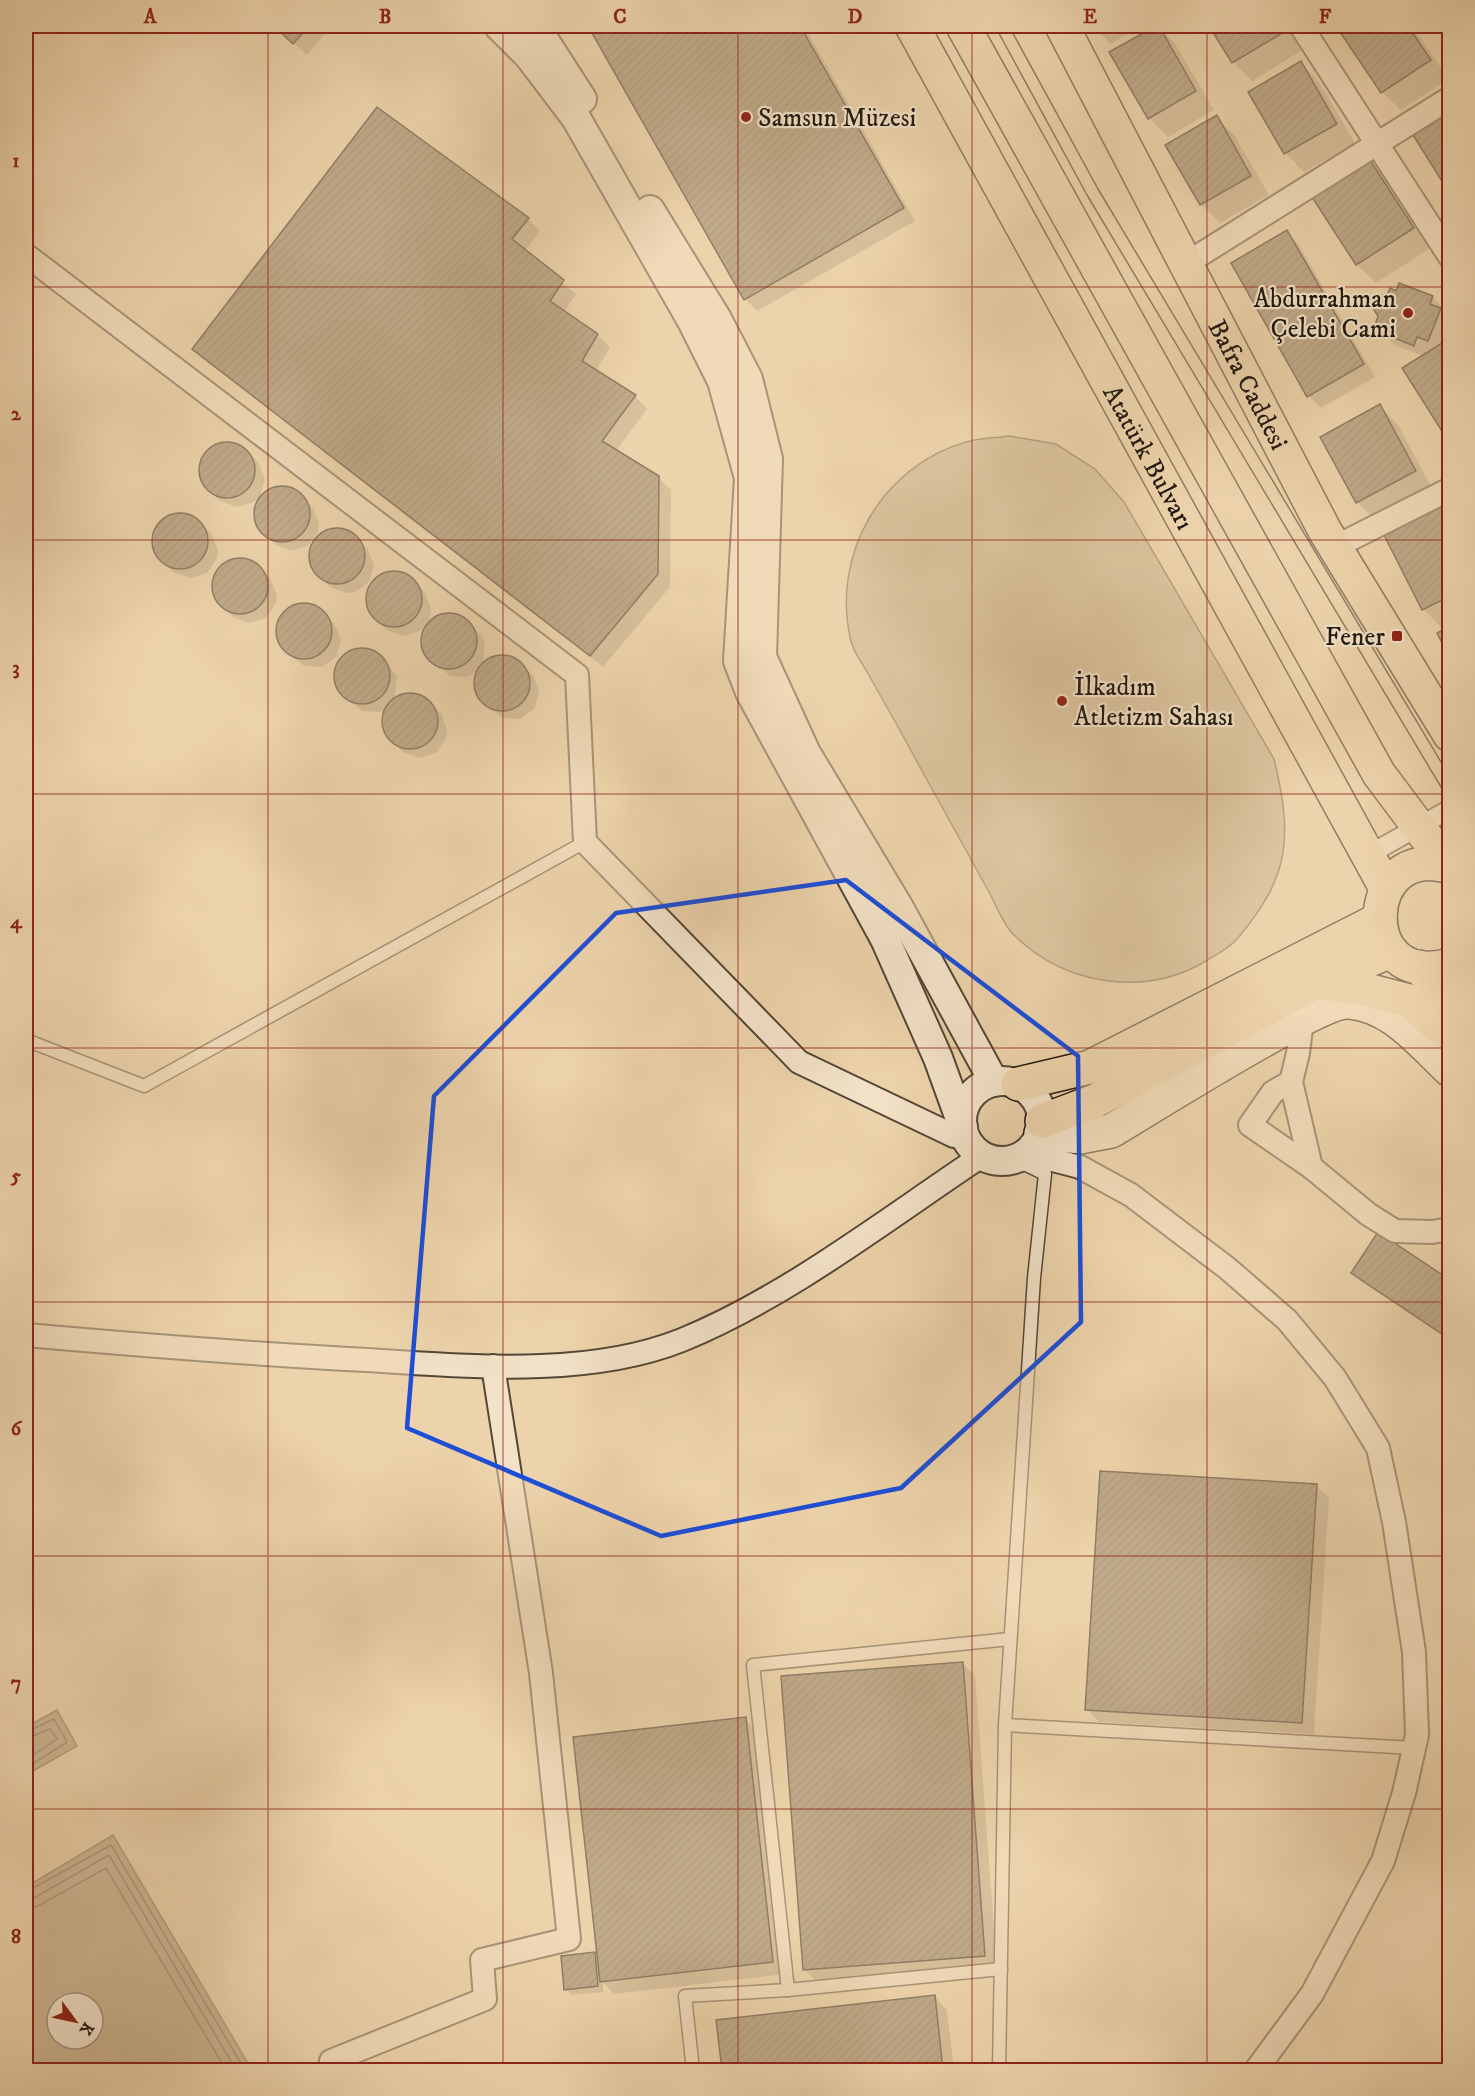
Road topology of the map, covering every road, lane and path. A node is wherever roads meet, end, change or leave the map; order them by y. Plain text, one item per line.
1 (499, 26) edge
2 (535, 26) edge
3 (912, 26) edge
4 (963, 26) edge
5 (1062, 26) edge
6 (1301, 26) edge
7 (1449, 98) edge
8 (1377, 142) junction
9 (26, 255) edge
10 (1449, 257) edge
11 (1187, 262) junction
12 (1449, 489) edge
13 (1335, 546) junction
14 (1449, 735) edge
15 (1449, 809) edge
16 (1418, 827) junction
17 (585, 842) junction
18 (1368, 855) junction
19 (1449, 867) edge
20 (1386, 888) junction
21 (1378, 920) junction
22 (1391, 951) junction
23 (1434, 966) edge
24 (1316, 982) junction
25 (1449, 1001) edge
26 (1302, 1020) junction
27 (1449, 1036) edge
28 (26, 1040) edge
29 (1449, 1070) edge
30 (1291, 1082) junction
31 (1006, 1083) junction
32 (968, 1138) junction
33 (1031, 1142) junction
34 (1311, 1167) junction
35 (1449, 1229) edge
36 (26, 1335) edge
37 (493, 1366) junction
38 (1010, 1638) junction
39 (1005, 1725) junction
40 (1414, 1748) junction
41 (1001, 1969) junction
42 (788, 1990) junction
43 (331, 2061) dead end
44 (693, 2070) edge
45 (999, 2070) edge
46 (1256, 2070) edge

1 - 32 street
2 - 31 street
3 - 18 main road, Atatürk Bulvarı
4 - 16 main road, Atatürk Bulvarı
5 - 11 main road, Bafra Caddesi
6 - 8 street
7 - 8 street
8 - 10 street
8 - 11 street
9 - 17 street
11 - 13 main road, Bafra Caddesi
12 - 13 street
13 - 14 main road, Bafra Caddesi
15 - 16 street
16 - 18 street
16 - 19 main road, Atatürk Bulvarı
17 - 28 lane
17 - 32 street
18 - 20 main road, Atatürk Bulvarı
19 - 20 main road, Atatürk Bulvarı
20 - 21 main road
21 - 22 main road
21 - 31 main road
22 - 23 main road
22 - 24 main road
23 - 25 main road
24 - 27 main road
24 - 33 main road
26 - 29 main road
26 - 30 street
26 - 33 main road
30 - 34 street
30 - 34 street
31 - 32 street
31 - 33 street
32 - 33 street
32 - 37 street
33 - 38 lane
33 - 40 street
34 - 35 street
36 - 37 street
37 - 43 street
38 - 39 lane
38 - 42 lane
39 - 40 lane
39 - 41 lane
40 - 46 street
41 - 42 lane
41 - 45 lane
42 - 44 lane

